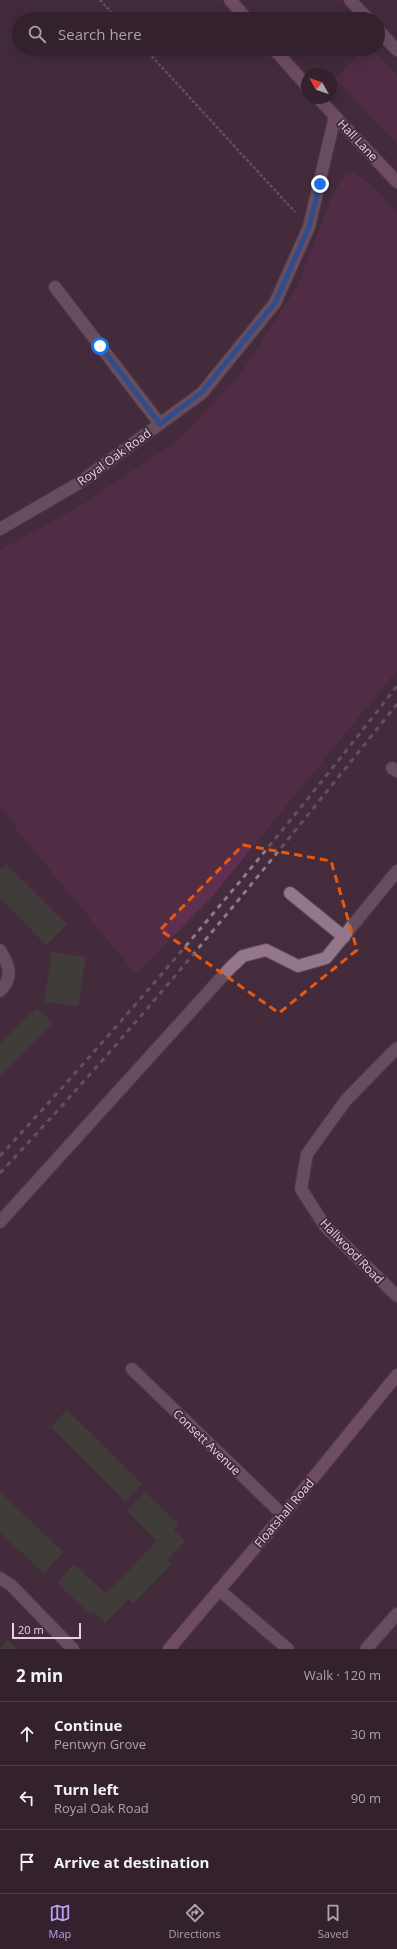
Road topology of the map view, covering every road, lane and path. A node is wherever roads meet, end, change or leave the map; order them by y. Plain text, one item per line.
1 (100, 0) edge
2 (230, 0) edge
3 (350, 0) edge
4 (111, 12) edge
5 (241, 12) edge
6 (361, 12) edge
7 (385, 37) edge
8 (397, 50) edge
9 (151, 56) edge
10 (280, 56) edge
11 (301, 79) edge
12 (324, 104) edge
13 (335, 116) junction
14 (397, 182) edge
15 (309, 227) junction
16 (55, 287) dead end
17 (160, 424) junction
18 (0, 529) edge
19 (397, 871) edge
20 (290, 893) dead end
21 (344, 937) junction
22 (0, 950) edge
23 (0, 991) edge
24 (397, 1048) edge
25 (0, 1222) edge
26 (397, 1296) edge
27 (132, 1368) dead end
28 (397, 1375) edge
29 (283, 1515) junction
30 (0, 1578) edge
31 (219, 1590) junction
32 (397, 1614) edge
33 (73, 1649) edge
34 (169, 1649) edge
35 (288, 1649) edge
36 (366, 1649) edge

1 - 4 path
2 - 5 street
3 - 6 street
7 - 8 street
9 - 15 path
10 - 11 street
12 - 13 street, Hall Lane
13 - 14 street, Hall Lane
13 - 15 street, Royal Oak Road
15 - 17 street, Royal Oak Road
16 - 17 street
17 - 18 street, Royal Oak Road
19 - 21 street
20 - 21 street
21 - 25 street
22 - 23 street
24 - 26 street, Hallwood Road
27 - 29 street, Consett Avenue
28 - 29 street, Floatshall Road
29 - 31 street, Floatshall Road
30 - 33 street
31 - 34 street, Floatshall Road
31 - 35 street
32 - 36 street

